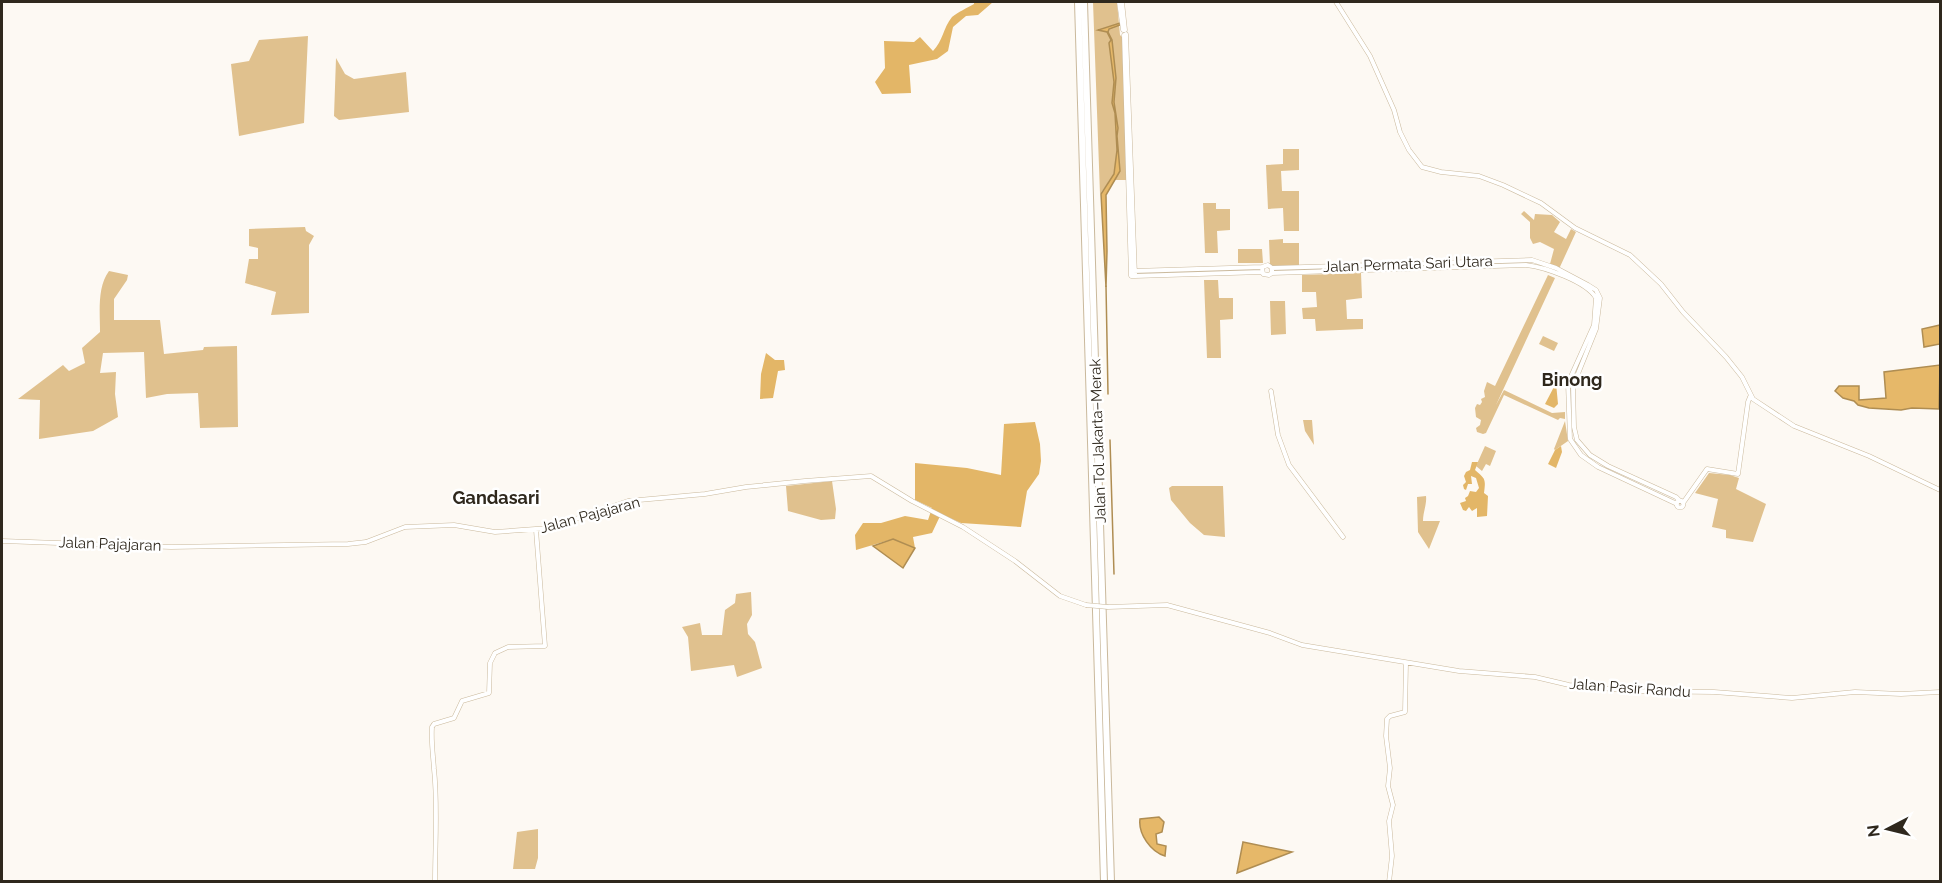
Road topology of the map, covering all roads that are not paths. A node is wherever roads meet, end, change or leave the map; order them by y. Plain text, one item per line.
1 (1078, 2) edge
2 (1084, 2) edge
3 (1120, 2) edge
4 (1336, 2) edge
5 (1262, 270) junction
6 (1272, 271) junction
7 (1579, 358) junction
8 (1271, 391) dead end
9 (1750, 399) junction
10 (1568, 416) junction
11 (1574, 416) junction
12 (1585, 450) junction
13 (1581, 455) junction
14 (1607, 468) junction
15 (1941, 490) edge
16 (536, 530) junction
17 (1343, 537) dead end
18 (2, 541) edge
19 (1287, 641) joint
20 (1406, 663) junction
21 (1941, 692) edge
22 (435, 882) edge
23 (1104, 882) edge
24 (1111, 882) edge
25 (1389, 882) edge

1 - 23 highway, Jalan Tol Jakarta–Merak
2 - 24 highway, Jalan Tol Jakarta–Merak
3 - 5 street
4 - 9 street
5 - 6 street
5 - 6 street
6 - 7 street, Jalan Permata Sari Utara
7 - 10 street
7 - 11 street
8 - 17 street
9 - 14 street
9 - 15 street
10 - 11 street
10 - 13 street
11 - 12 street
12 - 13 street
12 - 14 street
13 - 14 street
16 - 18 street, Jalan Pajajaran
16 - 19 street, Jalan Pajajaran, bridge
16 - 22 street
19 - 20 street, Jalan Pasir Randu
20 - 21 street, Jalan Pasir Randu
20 - 25 street

